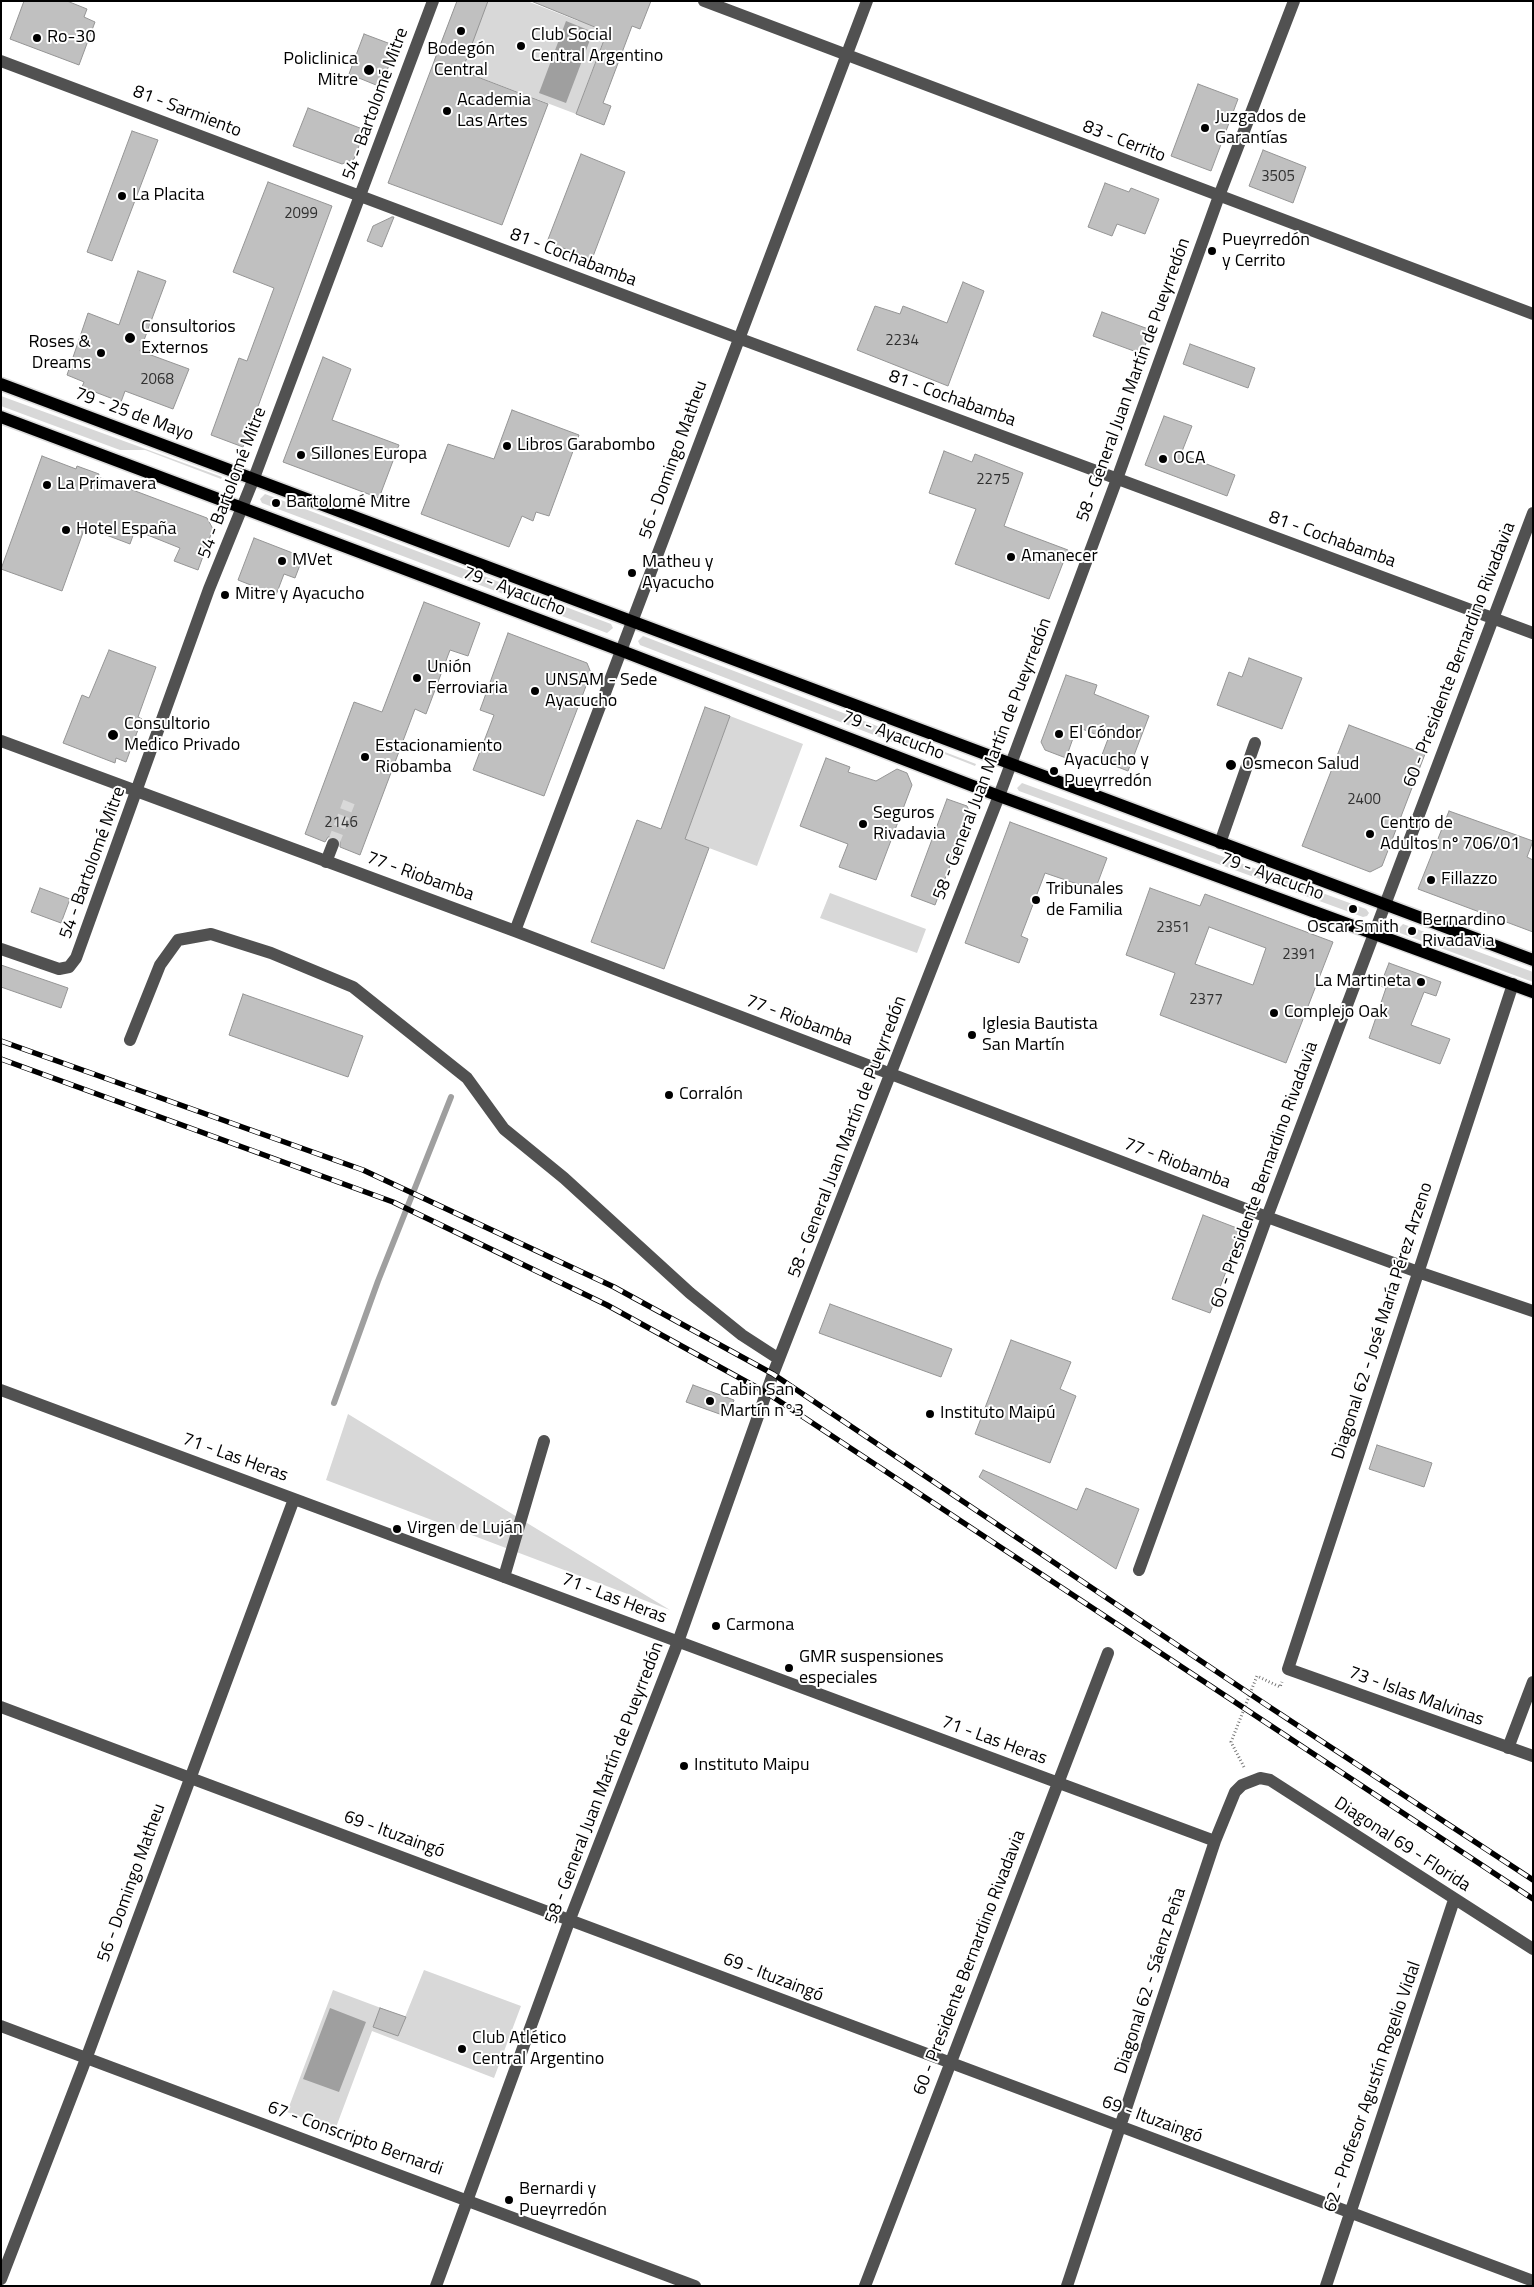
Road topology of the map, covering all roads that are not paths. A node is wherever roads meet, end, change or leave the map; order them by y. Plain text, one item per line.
1 (433, 1) edge
2 (704, 1) edge
3 (867, 1) edge
4 (1294, 1) edge
5 (846, 56) junction
6 (1, 61) edge
7 (360, 196) junction
8 (1219, 196) junction
9 (1533, 314) edge
10 (738, 338) junction
11 (1, 384) edge
12 (1, 417) edge
13 (254, 478) junction
14 (1117, 479) junction
15 (243, 508) junction
16 (1533, 512) edge
17 (1493, 618) junction
18 (632, 622) junction
19 (1533, 633) edge
20 (622, 651) junction
21 (1, 741) edge
22 (1255, 744) dead end
23 (1010, 766) junction
24 (138, 792) junction
25 (999, 796) junction
26 (1220, 843) junction
27 (332, 844) tunnel mouth
28 (326, 862) junction
29 (1384, 905) junction
30 (515, 931) junction
31 (1374, 933) junction
32 (1, 948) edge
33 (1533, 960) edge
34 (1513, 984) junction
35 (1533, 992) edge
36 (130, 1040) dead end
37 (892, 1074) junction
38 (1267, 1217) junction
39 (1418, 1272) junction
40 (1533, 1311) edge
41 (779, 1359) junction
42 (1, 1390) edge
43 (544, 1441) dead end
44 (294, 1499) junction
45 (1139, 1570) dead end
46 (504, 1577) junction
47 (678, 1642) junction
48 (1108, 1653) dead end
49 (1288, 1670) joint
50 (1533, 1682) edge
51 (1, 1707) edge
52 (1508, 1748) junction
53 (1533, 1756) edge
54 (190, 1778) junction
55 (1251, 1780) joint
56 (1057, 1783) junction
57 (1215, 1841) junction
58 (1454, 1900) junction
59 (570, 1919) junction
60 (1533, 1949) edge
61 (1, 2026) edge
62 (86, 2059) junction
63 (950, 2065) junction
64 (1121, 2127) junction
65 (468, 2200) junction
66 (1349, 2213) junction
67 (1, 2278) edge
68 (1533, 2281) edge
69 (436, 2286) edge
70 (696, 2286) edge
71 (865, 2286) edge
72 (1067, 2286) edge
73 (1326, 2286) edge

1 - 7 street, 54 - Bartolomé Mitre
2 - 5 street, 83 - Cerrito
3 - 5 street, 56 - Domingo Matheu
4 - 8 street, 58 - General Juan Martín de Pueyrredón
5 - 8 street, 83 - Cerrito
5 - 10 street, 56 - Domingo Matheu
6 - 7 street, 81 - Sarmiento
7 - 10 street, 81 - Cochabamba
7 - 13 street, 54 - Bartolomé Mitre
8 - 9 street, 83 - Cerrito
8 - 14 street, 58 - General Juan Martín de Pueyrredón
10 - 14 street, 81 - Cochabamba
10 - 18 street, 56 - Domingo Matheu
11 - 13 main road, 79 - 25 de Mayo
12 - 15 main road
13 - 15 street, 54 - Bartolomé Mitre
13 - 18 main road, 79 - Ayacucho
14 - 17 street, 81 - Cochabamba
14 - 23 street, 58 - General Juan Martín de Pueyrredón
15 - 20 main road, 79 - Ayacucho
15 - 24 street, 54 - Bartolomé Mitre
16 - 17 street, 60 - Presidente Bernardino Rivadavia
17 - 19 street, 81 - Cochabamba
17 - 29 street, 60 - Presidente Bernardino Rivadavia
18 - 20 street, 56 - Domingo Matheu
18 - 23 main road, 79 - Ayacucho
20 - 25 main road, 79 - Ayacucho
20 - 30 street, 56 - Domingo Matheu
21 - 24 street, 77 - Riobamba
22 - 26 street
23 - 25 street, 58 - General Juan Martín de Pueyrredón
23 - 26 main road, 79 - Ayacucho
24 - 28 street, 77 - Riobamba
24 - 32 street, 54 - Bartolomé Mitre
25 - 31 main road, 79 - Ayacucho
25 - 37 street, 58 - General Juan Martín de Pueyrredón
26 - 29 main road, 79 - Ayacucho
27 - 28 street
28 - 30 street, 77 - Riobamba
29 - 31 street, 60 - Presidente Bernardino Rivadavia
29 - 33 main road, 79 - Ayacucho
30 - 37 street, 77 - Riobamba
31 - 34 main road, 79 - Ayacucho
31 - 38 street, 60 - Presidente Bernardino Rivadavia
34 - 35 main road, 79 - Ayacucho
34 - 39 street, Diagonal 62 - José María Pérez Arzeno
36 - 41 street
37 - 38 street, 77 - Riobamba
37 - 41 street, 58 - General Juan Martín de Pueyrredón
38 - 39 street, 77 - Riobamba
38 - 45 street, 60 - Presidente Bernardino Rivadavia
39 - 40 street, 77 - Riobamba
39 - 49 street, Diagonal 62 - José María Pérez Arzeno
41 - 47 street, 58 - General Juan Martín de Pueyrredón
42 - 44 street, 71 - Las Heras
43 - 46 street
44 - 46 street, 71 - Las Heras
44 - 54 street, 56 - Domingo Matheu
46 - 47 street, 71 - Las Heras
47 - 56 street, 71 - Las Heras
47 - 59 street, 58 - General Juan Martín de Pueyrredón
48 - 56 street, 60 - Presidente Bernardino Rivadavia
49 - 52 street, 73 - Islas Malvinas
50 - 52 street
51 - 54 street, 69 - Ituzaingó
52 - 53 street, 73 - Islas Malvinas
54 - 59 street, 69 - Ituzaingó
54 - 62 street, 56 - Domingo Matheu
55 - 57 street, Diagonal 62 - Sáenz Peña
55 - 58 street, Diagonal 69 - Florida
56 - 57 street, 71 - Las Heras
56 - 63 street, 60 - Presidente Bernardino Rivadavia
57 - 64 street, Diagonal 62 - Sáenz Peña
58 - 60 street, Diagonal 69 - Florida
58 - 66 street, 62 - Profesor Agustín Rogelio Vidal
59 - 63 street, 69 - Ituzaingó
59 - 65 street, 58 - General Juan Martín de Pueyrredón
61 - 62 street, 67 - Conscripto Bernardi
62 - 65 street, 67 - Conscripto Bernardi
62 - 67 street, 56 - Domingo Matheu
63 - 64 street, 69 - Ituzaingó
63 - 71 street, 60 - Presidente Bernardino Rivadavia
64 - 66 street, 69 - Ituzaingó
64 - 72 street, Diagonal 62 - Sáenz Peña
65 - 69 street, 58 - General Juan Martín de Pueyrredón
65 - 70 street, 67 - Conscripto Bernardi
66 - 68 street, 69 - Ituzaingó
66 - 73 street, 62 - Profesor Agustín Rogelio Vidal

